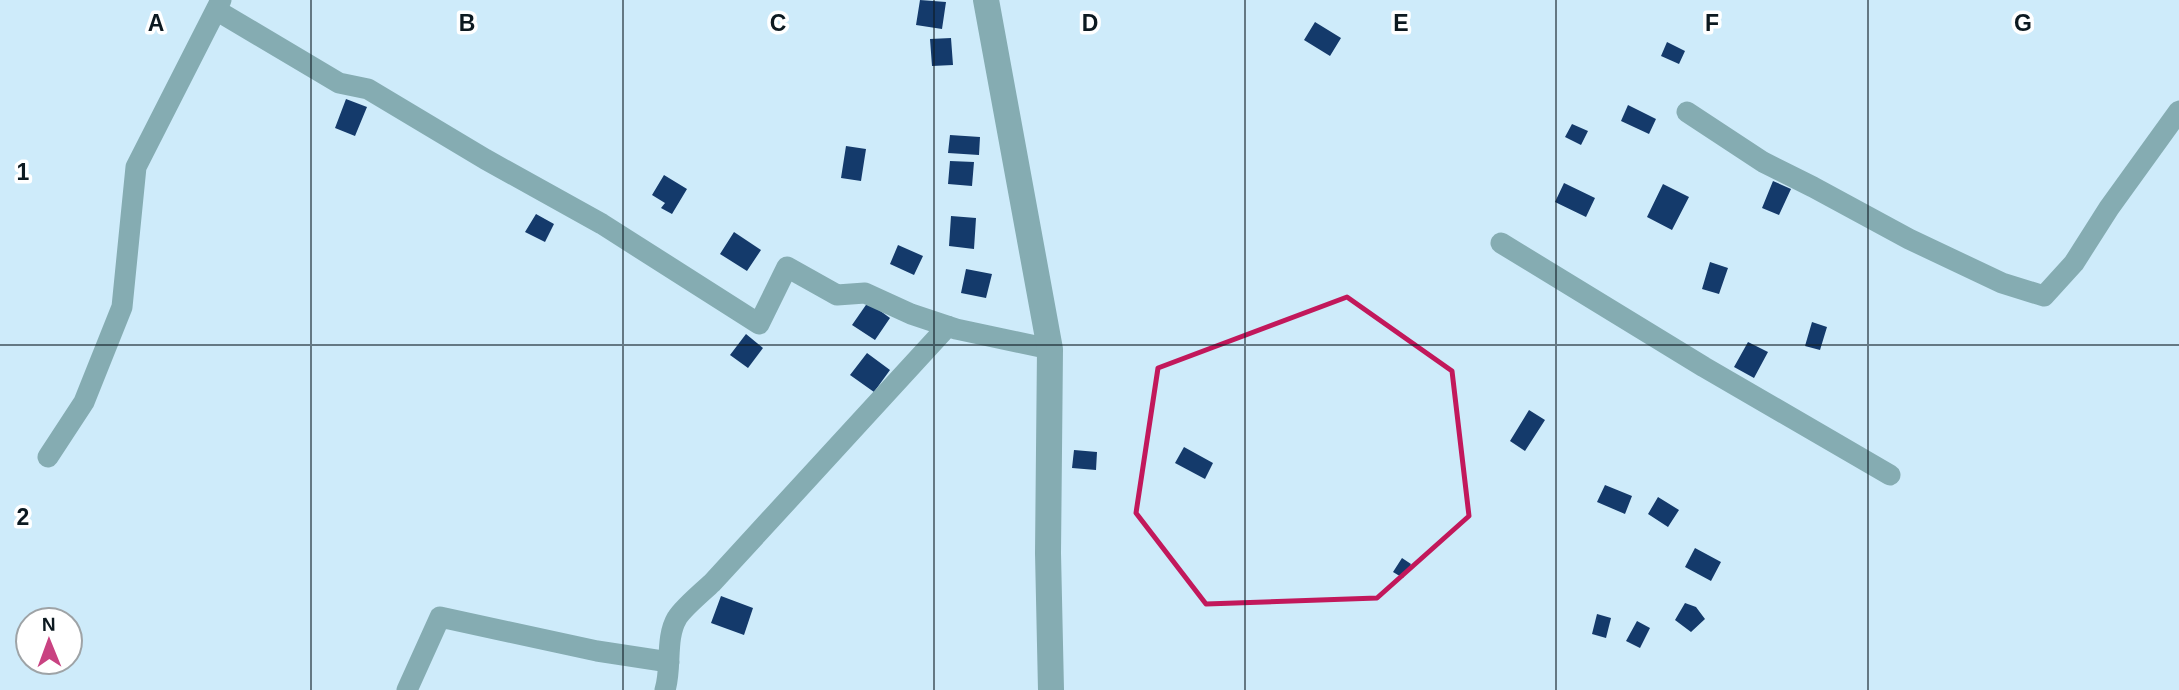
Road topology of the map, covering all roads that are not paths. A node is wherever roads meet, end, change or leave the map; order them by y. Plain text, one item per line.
1 (986, 0) edge
2 (219, 5) edge
3 (2179, 111) edge
4 (1687, 112) dead end
5 (1501, 243) dead end
6 (947, 326) junction
7 (1050, 349) junction
8 (48, 457) dead end
9 (1890, 475) dead end
10 (669, 662) junction
11 (407, 690) edge
12 (665, 690) edge
13 (1051, 690) edge

1 - 7 street
2 - 6 street
2 - 8 street
3 - 4 street
5 - 9 street
6 - 7 street
6 - 10 street
7 - 13 street
10 - 11 street
10 - 12 street

